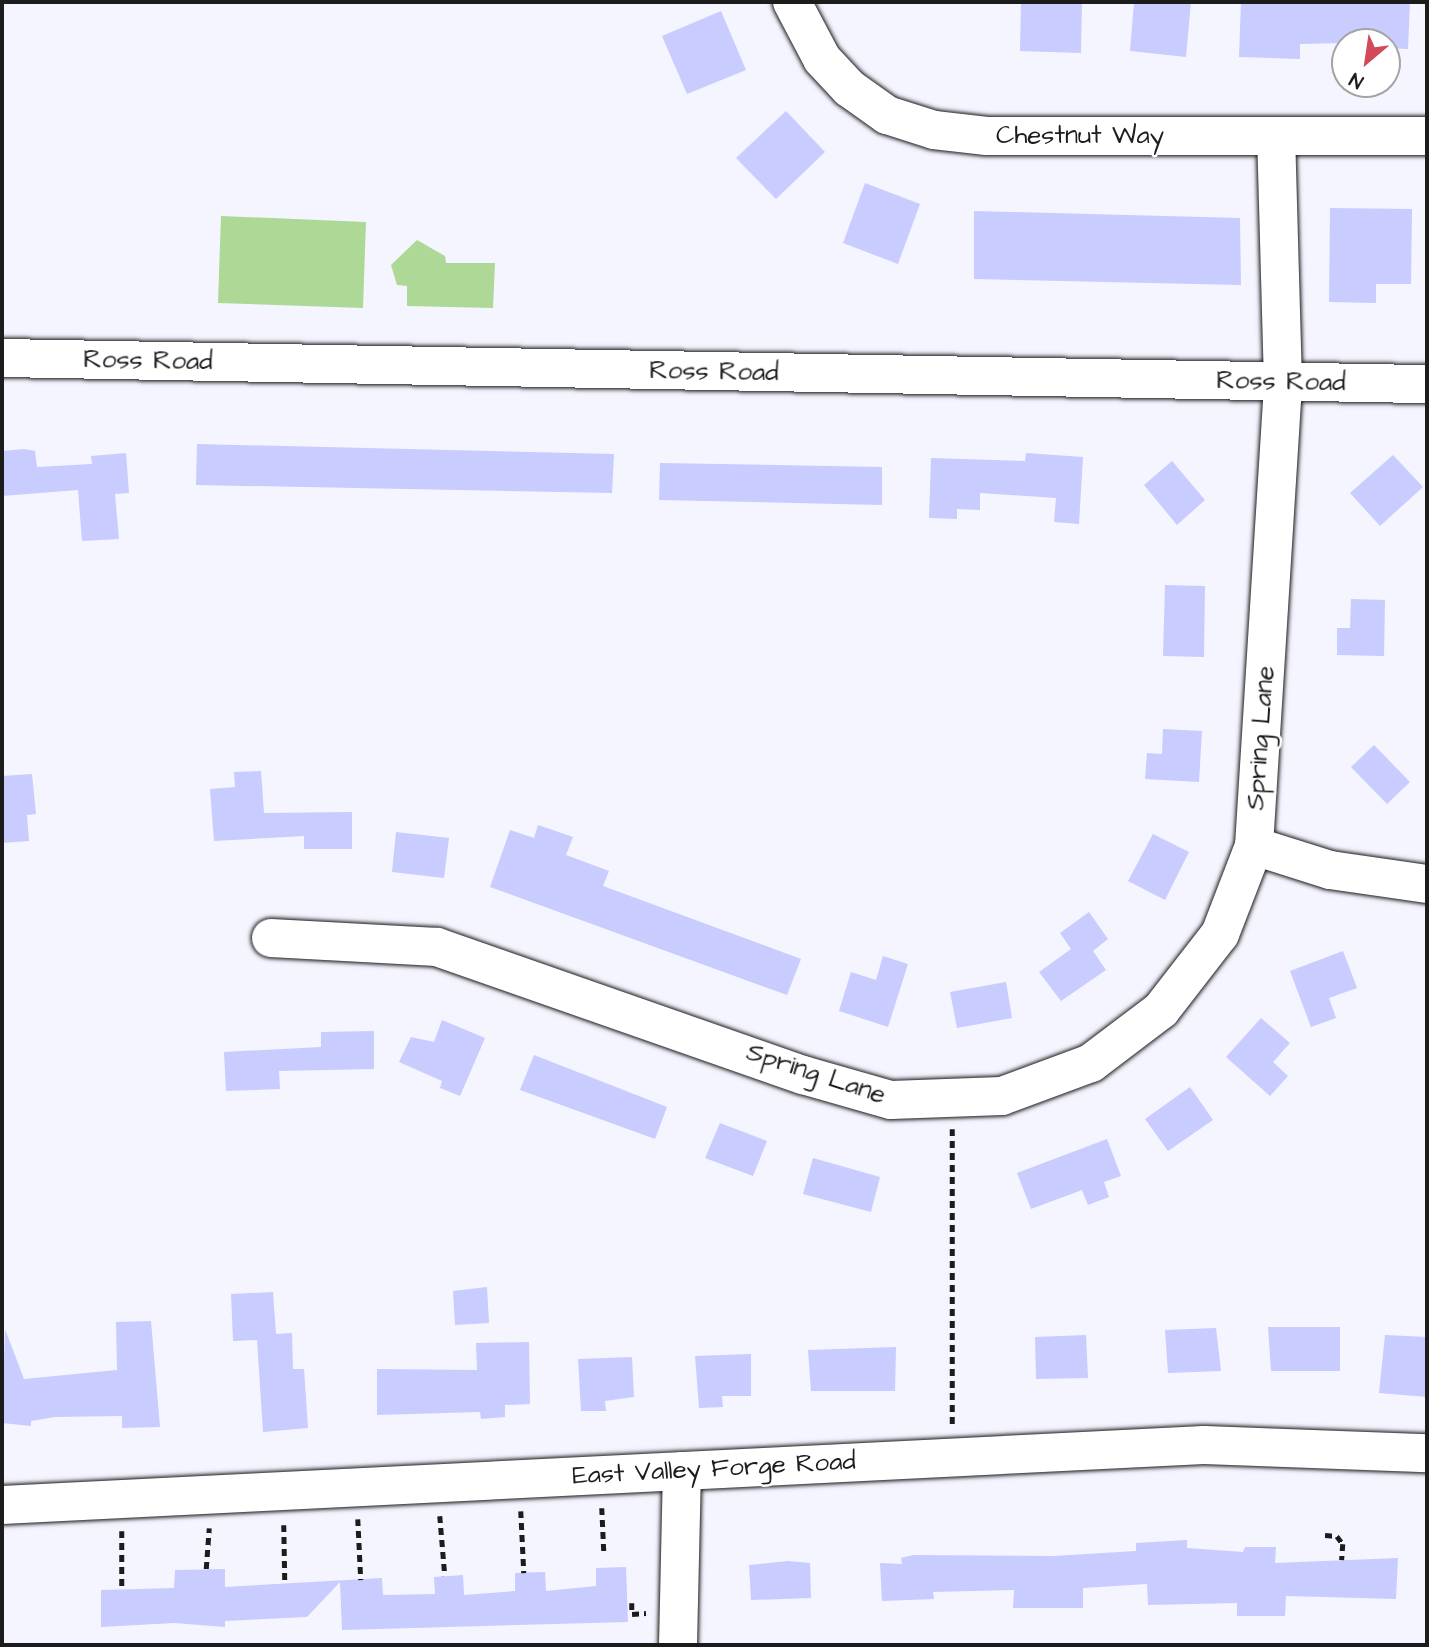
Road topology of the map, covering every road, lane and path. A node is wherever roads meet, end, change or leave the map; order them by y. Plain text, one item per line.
1 (792, 2) edge
2 (1427, 136) edge
3 (1276, 137) junction
4 (2, 358) edge
5 (1283, 383) junction
6 (1427, 384) edge
7 (1254, 846) junction
8 (1427, 884) edge
9 (271, 938) dead end
10 (952, 1124) dead end
11 (953, 1439) dead end
12 (1427, 1453) edge
13 (682, 1471) junction
14 (601, 1475) junction
15 (519, 1479) junction
16 (438, 1483) junction
17 (357, 1486) junction
18 (283, 1489) junction
19 (119, 1499) junction
20 (2, 1505) edge
21 (1325, 1535) dead end
22 (604, 1552) dead end
23 (1342, 1560) dead end
24 (524, 1573) dead end
25 (445, 1576) dead end
26 (361, 1580) dead end
27 (285, 1583) dead end
28 (122, 1590) dead end
29 (678, 1645) edge

1 - 3 street, Chestnut Way
2 - 3 street, Chestnut Way
3 - 5 street, Spring Lane
4 - 5 street, Ross Road
5 - 6 street, Ross Road
5 - 7 street, Spring Lane
7 - 8 street
7 - 9 street, Spring Lane
10 - 11 path
12 - 13 street, East Valley Forge Road
13 - 14 street, East Valley Forge Road
13 - 29 street
14 - 15 street, East Valley Forge Road
14 - 22 path
15 - 16 street, East Valley Forge Road
15 - 24 path
16 - 17 street, East Valley Forge Road
16 - 25 path
17 - 18 street, East Valley Forge Road
17 - 26 path
18 - 19 street, East Valley Forge Road
18 - 27 path
19 - 20 street, East Valley Forge Road
19 - 28 path
21 - 23 path

